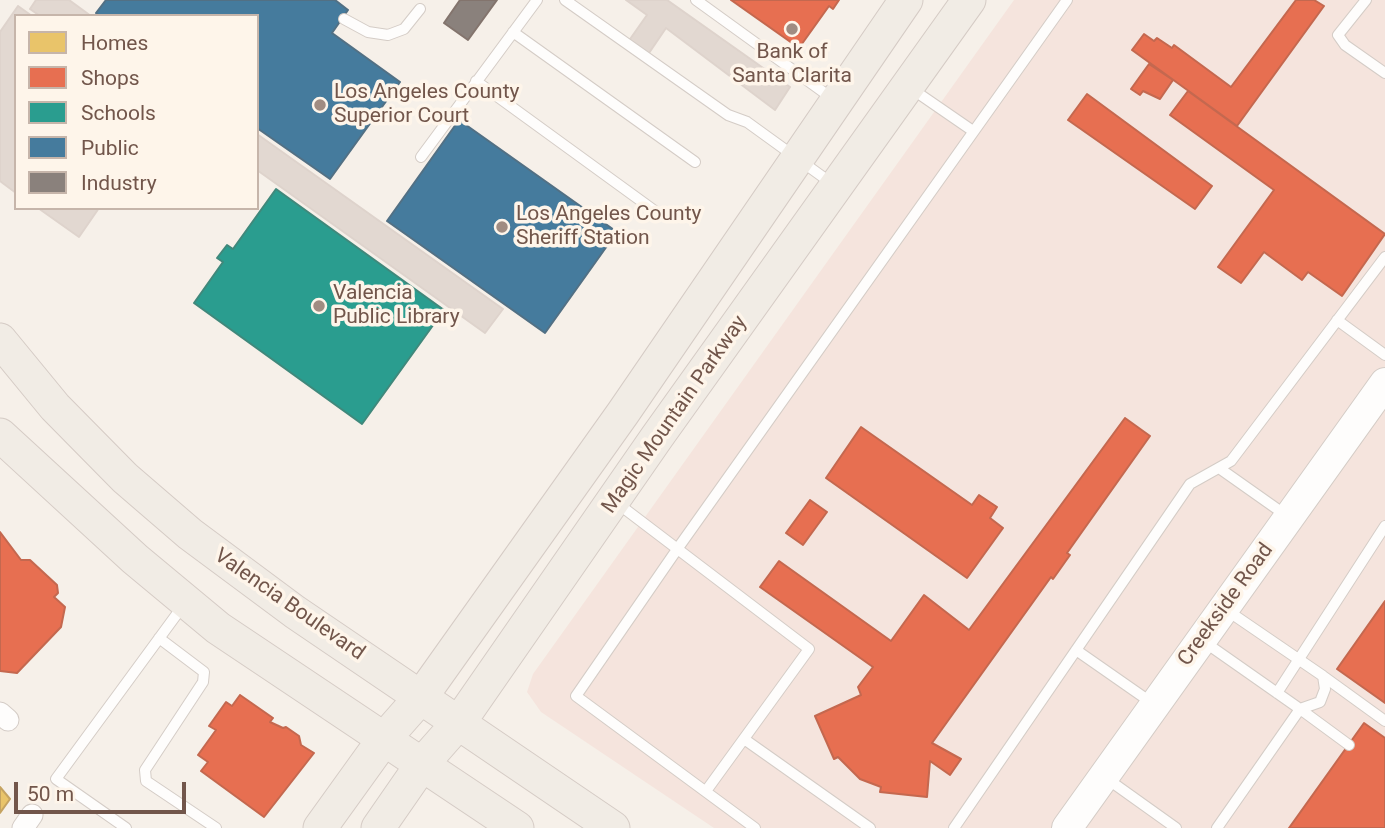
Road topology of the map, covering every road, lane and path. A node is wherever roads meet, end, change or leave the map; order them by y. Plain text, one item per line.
1 (537, 0) edge
2 (565, 0) edge
3 (696, 0) edge
4 (906, 0) edge
5 (969, 0) edge
6 (1067, 0) edge
7 (1366, 0) edge
8 (420, 9) dead end
9 (344, 19) dead end
10 (513, 32) junction
11 (1385, 73) edge
12 (476, 81) junction
13 (908, 86) junction
14 (836, 101) junction
15 (973, 131) junction
16 (421, 157) dead end
17 (797, 159) junction
18 (695, 162) dead end
19 (836, 186) junction
20 (659, 214) dead end
21 (1385, 257) edge
22 (1337, 320) junction
23 (0, 340) edge
24 (1385, 355) edge
25 (1382, 392) edge
26 (2, 440) edge
27 (1219, 468) junction
28 (615, 502) junction
29 (1289, 517) junction
30 (1385, 526) edge
31 (678, 548) junction
32 (186, 601) junction
33 (1224, 609) junction
34 (159, 638) junction
35 (1201, 639) junction
36 (1076, 650) junction
37 (1300, 659) junction
38 (1323, 676) junction
39 (1277, 694) junction
40 (421, 697) junction
41 (1154, 705) junction
42 (1300, 709) junction
43 (460, 721) junction
44 (1385, 721) edge
45 (384, 739) junction
46 (744, 739) junction
47 (1349, 745) dead end
48 (423, 763) junction
49 (1104, 776) junction
50 (706, 791) junction
51 (126, 828) edge
52 (216, 828) edge
53 (320, 828) edge
54 (378, 828) edge
55 (517, 828) edge
56 (612, 828) edge
57 (755, 828) edge
58 (870, 828) edge
59 (954, 828) edge
60 (1068, 828) edge
61 (1177, 828) edge
62 (1217, 828) edge

1 - 10 lane
2 - 17 lane
3 - 14 lane
4 - 14 main road, Magic Mountain Parkway
5 - 13 main road, Magic Mountain Parkway
6 - 15 lane
7 - 11 lane
8 - 9 lane
10 - 12 lane
10 - 18 lane
12 - 16 lane
12 - 20 lane
13 - 15 lane
13 - 19 main road, Magic Mountain Parkway
14 - 17 main road, Magic Mountain Parkway
15 - 31 lane
17 - 19 lane
17 - 40 main road, Magic Mountain Parkway
19 - 28 main road, Magic Mountain Parkway
21 - 22 lane
22 - 24 lane
22 - 27 lane
23 - 40 main road, Valencia Boulevard
25 - 29 street, Creekside Road
26 - 32 main road
27 - 29 lane
27 - 36 lane
28 - 31 lane
28 - 43 main road, Magic Mountain Parkway
29 - 33 street, Creekside Road
30 - 37 lane
31 - 46 lane
31 - 50 lane
32 - 34 lane
32 - 45 main road
33 - 35 street, Creekside Road
33 - 37 lane
34 - 51 lane
34 - 52 lane
35 - 39 lane
35 - 41 street, Creekside Road
36 - 41 lane
36 - 59 lane
37 - 38 lane
37 - 39 lane
38 - 42 lane
38 - 44 lane
39 - 42 lane
40 - 43 main road, Valencia Boulevard
40 - 45 main road, Magic Mountain Parkway
41 - 49 street, Creekside Road
42 - 47 lane
42 - 62 lane
43 - 48 main road, Magic Mountain Parkway
43 - 56 main road, Valencia Boulevard
45 - 48 main road
45 - 53 main road, Magic Mountain Parkway
46 - 50 lane
46 - 58 lane
48 - 54 main road, Magic Mountain Parkway
48 - 55 main road
49 - 60 street, Creekside Road
49 - 61 lane
50 - 57 lane

